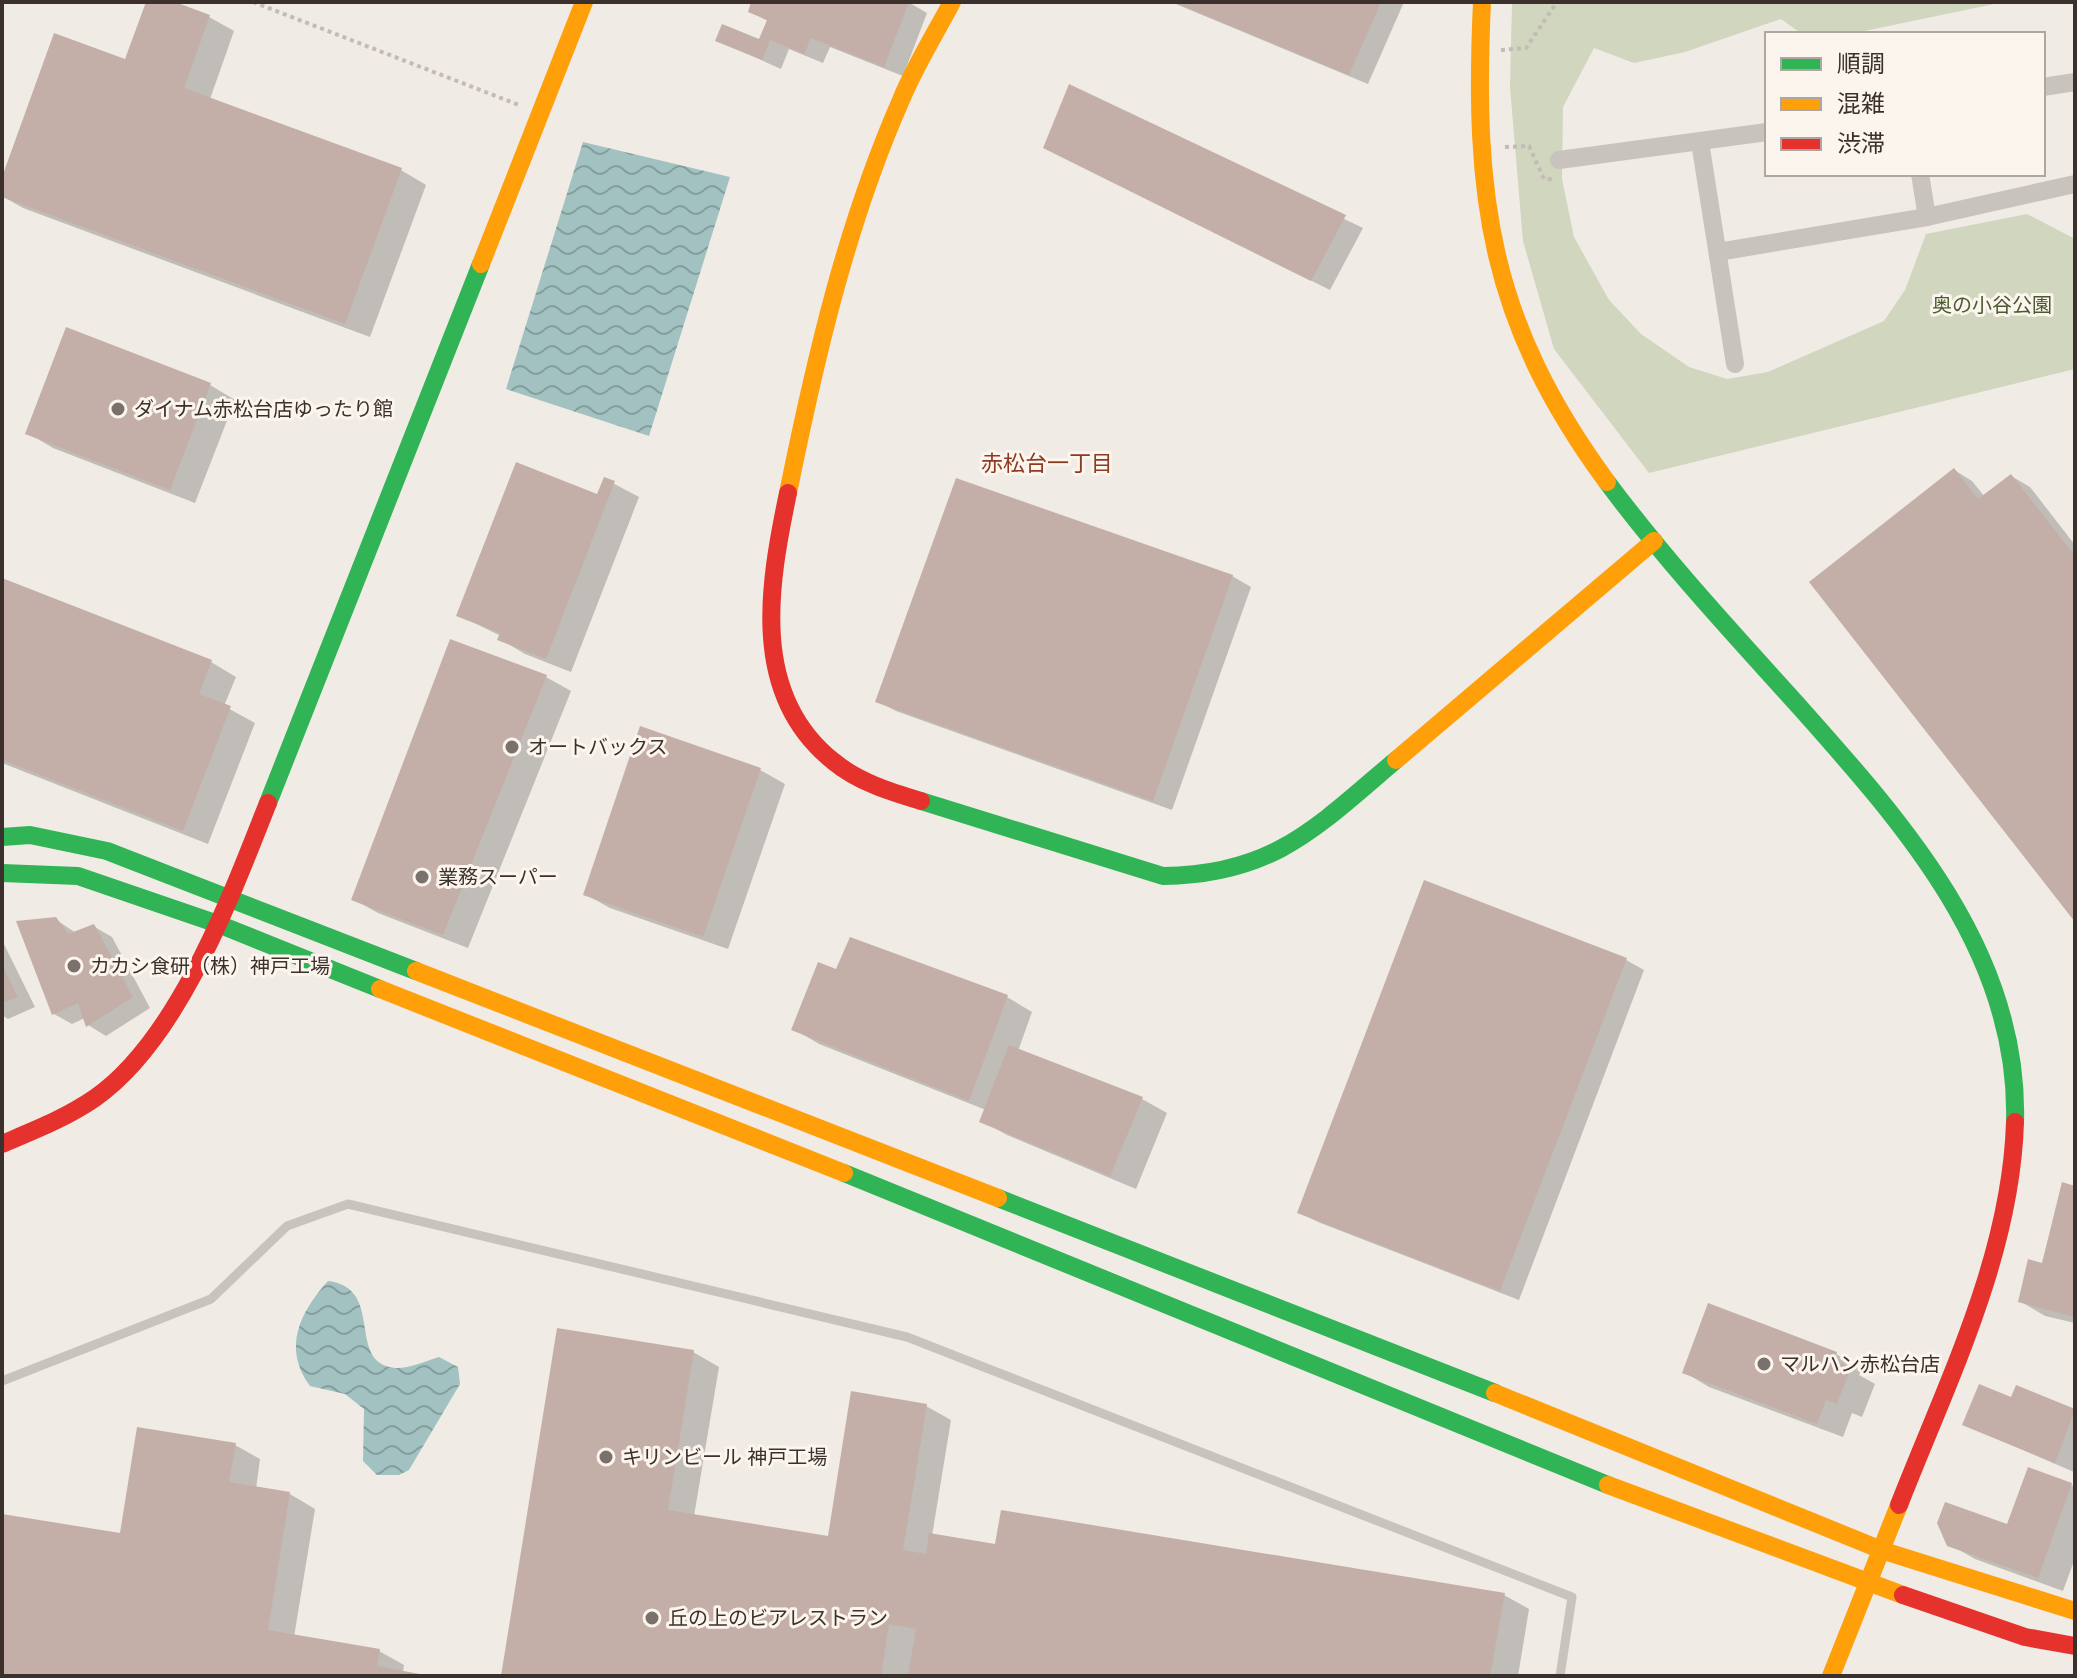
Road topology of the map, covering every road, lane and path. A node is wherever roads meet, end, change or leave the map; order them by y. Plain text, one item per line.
1 (253, 2) edge
2 (584, 2) edge
3 (952, 2) edge
4 (1482, 2) edge
5 (1557, 2) edge
6 (1479, 51) junction
7 (2075, 82) edge
8 (2045, 87) edge
9 (539, 113) junction
10 (1765, 132) edge
11 (1700, 142) junction
12 (1479, 147) junction
13 (1559, 160) joint
14 (1920, 176) edge
15 (2075, 184) edge
16 (1927, 217) junction
17 (1718, 252) junction
18 (1735, 364) dead end
19 (1654, 541) junction
20 (2, 837) edge
21 (2, 873) edge
22 (229, 898) junction
23 (218, 924) junction
24 (2, 1144) edge
25 (2, 1381) edge
26 (1884, 1551) junction
27 (1871, 1584) junction
28 (2075, 1611) edge
29 (2075, 1646) edge
30 (1560, 1676) edge
31 (1831, 1676) edge

1 - 9 path
2 - 9 street
3 - 19 street
4 - 6 street
5 - 6 path
6 - 12 street
7 - 8 street
9 - 22 street
10 - 11 street
11 - 13 street
11 - 17 street
12 - 13 path
12 - 19 street
14 - 16 street
15 - 16 street
16 - 17 street
17 - 18 street
19 - 26 street
20 - 22 street
21 - 23 street
22 - 23 street
22 - 26 street
23 - 24 street
23 - 27 street
25 - 30 lane
26 - 27 street
26 - 28 street
27 - 29 street
27 - 31 street

